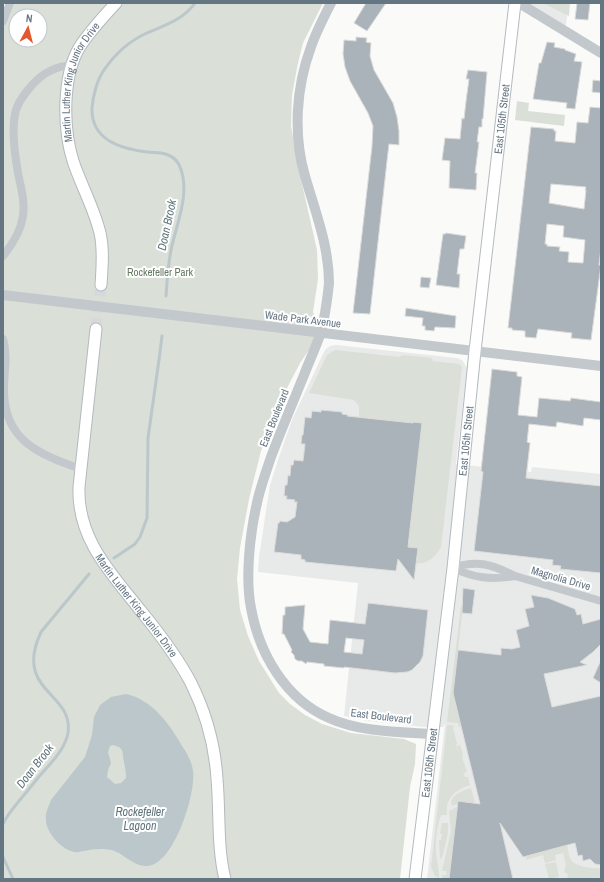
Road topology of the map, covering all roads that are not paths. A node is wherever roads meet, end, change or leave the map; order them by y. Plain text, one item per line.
1 (10, 3) edge
2 (116, 3) edge
3 (331, 3) edge
4 (515, 3) edge
5 (519, 3) edge
6 (3, 22) edge
7 (601, 53) edge
8 (72, 65) junction
9 (3, 256) edge
10 (101, 284) tunnel mouth
11 (3, 296) edge
12 (96, 329) tunnel mouth
13 (321, 333) junction
14 (3, 339) edge
15 (474, 351) junction
16 (601, 366) edge
17 (81, 469) junction
18 (453, 568) junction
19 (515, 576) junction
20 (601, 601) edge
21 (432, 734) junction
22 (225, 879) edge
23 (415, 879) edge

1 - 6 street
2 - 8 main road, Martin Luther King Junior Drive
3 - 13 street, East Boulevard
4 - 15 main road, East 105th Street
5 - 7 street
8 - 9 street
8 - 10 main road, Martin Luther King Junior Drive
11 - 13 street, Wade Park Avenue
12 - 17 main road, Martin Luther King Junior Drive
13 - 15 street, Wade Park Avenue
13 - 21 street, East Boulevard
14 - 17 street
15 - 16 street, Wade Park Avenue
15 - 18 main road, East 105th Street
17 - 22 main road, Martin Luther King Junior Drive
18 - 19 street, Magnolia Drive
18 - 19 street, Magnolia Drive
18 - 21 main road, East 105th Street
19 - 20 street, Magnolia Drive
21 - 23 main road, East 105th Street

